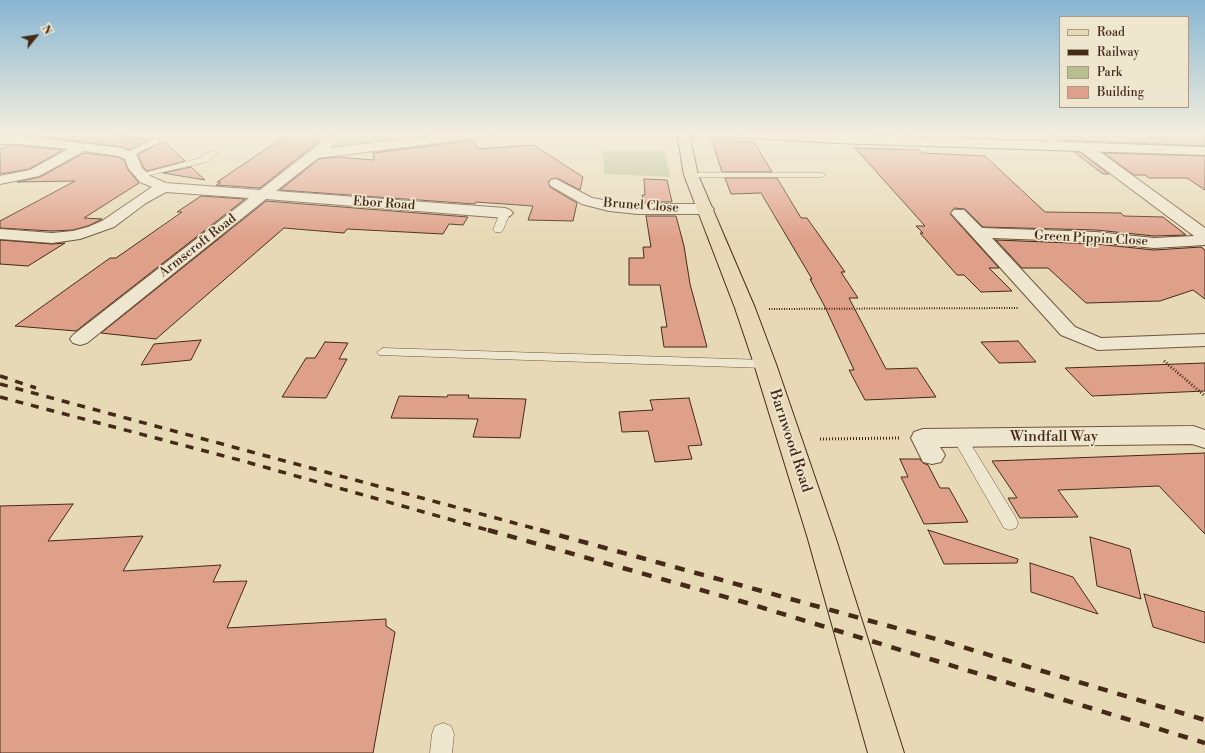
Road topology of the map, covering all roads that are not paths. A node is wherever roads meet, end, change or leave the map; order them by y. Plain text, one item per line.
1 (43, 168) edge
2 (137, 168) edge
3 (169, 168) edge
4 (297, 168) edge
5 (690, 168) edge
6 (1113, 168) edge
7 (141, 175) junction
8 (691, 175) junction
9 (822, 175) dead end
10 (0, 180) edge
11 (556, 184) dead end
12 (163, 187) junction
13 (262, 195) junction
14 (706, 209) junction
15 (506, 212) joint
16 (959, 213) dead end
17 (498, 230) dead end
18 (978, 233) junction
19 (0, 234) edge
20 (1205, 236) edge
21 (1205, 240) edge
22 (80, 339) dead end
23 (1205, 340) edge
24 (1143, 342) junction
25 (383, 352) dead end
26 (1161, 358) road end
27 (765, 364) junction
28 (959, 437) junction
29 (1205, 439) edge
30 (928, 447) road end
31 (1010, 523) dead end
32 (886, 753) edge

1 - 10 street
2 - 7 street
3 - 7 lane
4 - 13 street, Armscroft Road
5 - 8 main road, Barnwood Road
6 - 20 street
7 - 12 street, Ebor Road
8 - 9 lane
8 - 14 main road, Barnwood Road
11 - 14 street, Brunel Close
12 - 13 street, Ebor Road
12 - 19 street
13 - 15 street, Ebor Road
13 - 22 street, Armscroft Road
14 - 27 main road, Barnwood Road
15 - 17 lane
16 - 18 street
18 - 21 street, Green Pippin Close
18 - 24 street
23 - 24 street
24 - 26 street
25 - 27 lane
27 - 32 main road, Barnwood Road
28 - 29 street, Windfall Way
28 - 30 street, Windfall Way
28 - 31 lane

